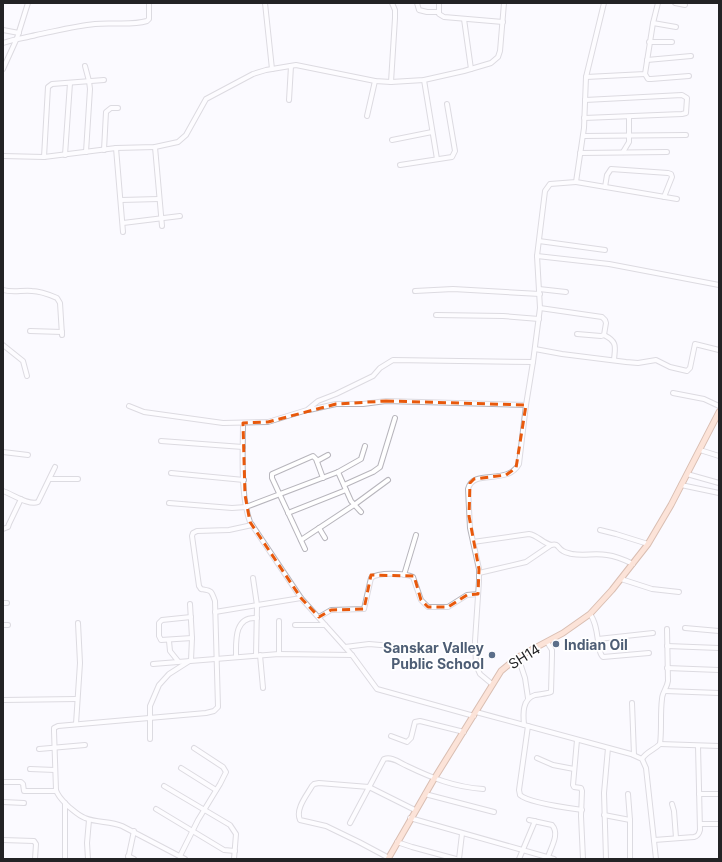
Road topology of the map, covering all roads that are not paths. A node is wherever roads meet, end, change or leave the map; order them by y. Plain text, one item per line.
1 (28, 3) edge
2 (149, 3) edge
3 (265, 3) edge
4 (392, 3) edge
5 (417, 3) edge
6 (439, 3) edge
7 (504, 3) edge
8 (604, 3) edge
9 (658, 3) edge
10 (675, 3) edge
11 (685, 5) dead end
12 (439, 12) junction
13 (464, 19) junction
14 (503, 22) junction
15 (653, 23) junction
16 (676, 26) dead end
17 (3, 30) edge
18 (19, 33) junction
19 (17, 38) junction
20 (649, 42) junction
21 (672, 42) dead end
22 (3, 43) edge
23 (691, 56) dead end
24 (647, 60) junction
25 (86, 66) dead end
26 (291, 66) junction
27 (3, 69) edge
28 (272, 69) junction
29 (471, 69) junction
30 (645, 74) junction
31 (689, 76) dead end
32 (586, 77) junction
33 (104, 80) dead end
34 (424, 80) junction
35 (89, 81) junction
36 (375, 81) junction
37 (391, 82) junction
38 (70, 83) junction
39 (289, 100) dead end
40 (585, 100) junction
41 (447, 104) dead end
42 (118, 108) dead end
43 (367, 116) dead end
44 (629, 117) junction
45 (584, 118) junction
46 (432, 132) junction
47 (686, 134) dead end
48 (630, 135) junction
49 (582, 136) junction
50 (392, 140) dead end
51 (155, 146) junction
52 (116, 148) junction
53 (104, 150) junction
54 (86, 152) junction
55 (623, 152) junction
56 (667, 152) dead end
57 (580, 153) junction
58 (65, 155) junction
59 (3, 156) edge
60 (44, 157) junction
61 (437, 159) junction
62 (400, 166) dead end
63 (576, 182) junction
64 (605, 187) junction
65 (664, 197) junction
66 (159, 199) junction
67 (677, 199) dead end
68 (120, 200) junction
69 (180, 216) dead end
70 (161, 218) junction
71 (123, 223) junction
72 (162, 226) dead end
73 (123, 232) dead end
74 (539, 241) junction
75 (605, 250) dead end
76 (537, 256) junction
77 (719, 285) edge
78 (539, 288) junction
79 (3, 290) edge
80 (415, 291) dead end
81 (566, 292) dead end
82 (540, 294) junction
83 (540, 308) junction
84 (436, 315) dead end
85 (539, 319) junction
86 (30, 331) dead end
87 (577, 334) dead end
88 (604, 335) junction
89 (3, 345) edge
90 (536, 349) junction
91 (719, 350) edge
92 (614, 360) junction
93 (534, 362) junction
94 (27, 376) dead end
95 (673, 393) dead end
96 (526, 405) junction
97 (130, 406) dead end
98 (719, 406) edge
99 (307, 410) junction
100 (719, 412) edge
101 (395, 418) dead end
102 (243, 423) junction
103 (161, 441) dead end
104 (365, 446) dead end
105 (243, 447) junction
106 (700, 450) junction
107 (3, 452) edge
108 (28, 455) dead end
109 (328, 455) dead end
110 (719, 456) edge
111 (317, 461) junction
112 (56, 467) dead end
113 (338, 472) junction
114 (171, 473) dead end
115 (687, 474) junction
116 (323, 478) junction
117 (50, 479) junction
118 (78, 479) dead end
119 (244, 480) junction
120 (388, 480) dead end
121 (719, 483) edge
122 (682, 486) junction
123 (345, 487) junction
124 (3, 491) edge
125 (719, 493) edge
126 (279, 494) junction
127 (20, 498) junction
128 (169, 503) dead end
129 (354, 505) junction
130 (246, 506) junction
131 (361, 512) dead end
132 (288, 513) junction
133 (252, 525) junction
134 (319, 528) junction
135 (3, 529) edge
136 (600, 530) dead end
137 (416, 535) dead end
138 (325, 538) dead end
139 (301, 540) junction
140 (473, 542) junction
141 (648, 544) junction
142 (551, 546) junction
143 (305, 549) dead end
144 (633, 564) junction
145 (479, 573) junction
146 (404, 575) junction
147 (253, 578) dead end
148 (621, 579) junction
149 (678, 592) dead end
150 (478, 594) junction
151 (301, 598) junction
152 (190, 604) dead end
153 (257, 605) junction
154 (215, 612) junction
155 (590, 614) junction
156 (191, 617) junction
157 (319, 617) junction
158 (257, 618) junction
159 (279, 621) dead end
160 (78, 623) dead end
161 (3, 625) edge
162 (8, 625) dead end
163 (295, 625) dead end
164 (325, 625) junction
165 (685, 628) dead end
166 (667, 629) dead end
167 (719, 631) edge
168 (653, 633) dead end
169 (192, 638) junction
170 (598, 639) junction
171 (169, 640) junction
172 (547, 642) junction
173 (392, 646) dead end
174 (667, 646) junction
175 (344, 647) junction
176 (719, 648) edge
177 (650, 653) dead end
178 (279, 654) junction
179 (258, 655) junction
180 (352, 655) junction
181 (236, 656) junction
182 (518, 657) junction
183 (217, 658) junction
184 (191, 660) junction
185 (178, 661) junction
186 (153, 664) dead end
187 (668, 668) junction
188 (719, 670) edge
189 (492, 684) junction
190 (263, 688) dead end
191 (665, 691) junction
192 (719, 693) edge
193 (528, 698) junction
194 (77, 699) junction
195 (3, 700) edge
196 (632, 703) dead end
197 (475, 714) junction
198 (150, 719) junction
199 (76, 724) junction
200 (526, 726) junction
201 (464, 732) junction
202 (392, 736) dead end
203 (150, 739) dead end
204 (577, 740) junction
205 (660, 744) junction
206 (85, 745) dead end
207 (698, 746) junction
208 (719, 746) edge
209 (54, 748) junction
210 (194, 748) dead end
211 (608, 748) junction
212 (39, 749) dead end
213 (634, 755) junction
214 (537, 758) dead end
215 (642, 759) junction
216 (181, 768) dead end
217 (574, 769) junction
218 (30, 770) dead end
219 (55, 770) junction
220 (434, 779) junction
221 (3, 782) edge
222 (164, 786) dead end
223 (369, 787) junction
224 (483, 789) dead end
225 (216, 790) junction
226 (56, 791) junction
227 (425, 794) junction
228 (628, 794) dead end
229 (700, 794) junction
230 (719, 794) edge
231 (3, 802) edge
232 (24, 803) dead end
233 (65, 803) junction
234 (672, 804) dead end
235 (156, 809) dead end
236 (204, 810) junction
237 (416, 810) junction
238 (582, 810) junction
239 (494, 812) dead end
240 (604, 815) junction
241 (410, 818) junction
242 (89, 820) junction
243 (528, 820) dead end
244 (630, 820) junction
245 (535, 821) junction
246 (350, 823) dead end
247 (700, 824) junction
248 (719, 824) edge
249 (192, 831) junction
250 (134, 832) junction
251 (462, 834) junction
252 (676, 838) junction
253 (3, 840) edge
254 (654, 840) junction
255 (398, 842) junction
256 (523, 850) junction
257 (235, 851) junction
258 (180, 856) junction
259 (548, 857) junction
260 (128, 858) edge
261 (35, 859) edge
262 (65, 859) edge
263 (88, 859) edge
264 (134, 859) edge
265 (185, 859) edge
266 (234, 859) edge
267 (388, 859) edge
268 (457, 859) edge
269 (519, 859) edge
270 (554, 859) edge
271 (583, 859) edge
272 (606, 859) edge
273 (630, 859) edge
274 (656, 859) edge

1 - 18 street
2 - 19 street
3 - 28 street
4 - 37 street
5 - 12 street
6 - 12 street
7 - 14 street
8 - 32 street
9 - 15 street
10 - 11 street
12 - 13 street
13 - 14 street
13 - 29 street
14 - 29 street
15 - 16 street
15 - 20 street
17 - 18 street
18 - 19 street
19 - 22 street
19 - 27 street
20 - 21 street
20 - 24 street
23 - 24 street
24 - 30 street
25 - 35 street
26 - 28 street
26 - 36 street
26 - 39 street
28 - 51 street
29 - 34 street
30 - 31 street
30 - 32 street
32 - 40 street
33 - 35 street
34 - 37 street
34 - 46 street
35 - 38 street
35 - 54 street
36 - 37 street
36 - 43 street
38 - 58 street
38 - 60 street
40 - 44 street
40 - 45 street
41 - 61 street
42 - 53 street
44 - 45 street
44 - 48 street
45 - 49 street
46 - 50 street
46 - 61 street
47 - 48 street
48 - 49 street
48 - 55 street
49 - 57 street
51 - 52 street
51 - 66 street
52 - 53 street
52 - 68 street
53 - 54 street
54 - 58 street
55 - 56 street
55 - 57 street
57 - 63 street
58 - 60 street
59 - 60 street
61 - 62 street
63 - 64 street
63 - 74 street
64 - 65 street
64 - 65 street
65 - 67 street
66 - 68 street
66 - 70 street
68 - 71 street
69 - 70 street
70 - 71 street
70 - 72 street
71 - 73 street
74 - 75 street
74 - 76 street
76 - 77 street
76 - 78 street
78 - 81 street
78 - 82 street
79 - 86 street
80 - 82 street
82 - 83 street
83 - 85 street
83 - 88 street
84 - 85 street
85 - 90 street
87 - 88 street
88 - 92 street
89 - 94 street
90 - 92 street
90 - 93 street
91 - 92 street
93 - 96 street
93 - 99 street
95 - 98 street
96 - 99 street
96 - 140 street
97 - 102 street
99 - 102 street
100 - 106 main road, SH14 / SH14
101 - 123 street
102 - 105 street
103 - 105 street
104 - 113 street
105 - 119 street
106 - 110 street
106 - 115 main road, SH14 / SH14
107 - 108 street
109 - 111 street
111 - 116 street
111 - 126 street
112 - 117 street
113 - 116 street
113 - 123 street
114 - 119 street
115 - 121 street
115 - 122 main road, SH14 / SH14
116 - 126 street
117 - 118 street
117 - 127 street
119 - 130 street
120 - 129 street
122 - 125 street
122 - 141 main road, SH14 / SH14
123 - 129 street
123 - 132 street
124 - 127 street
126 - 130 street
126 - 132 street
127 - 135 street
128 - 130 street
129 - 131 street
129 - 134 street
130 - 133 street
132 - 139 street
133 - 151 street
133 - 154 street
134 - 138 street
134 - 139 street
136 - 141 street
137 - 146 street
139 - 143 street
140 - 142 street
140 - 145 street
141 - 144 main road, SH14 / SH14
142 - 144 street
142 - 145 street
144 - 148 main road, SH14 / SH14
145 - 150 street
146 - 150 street
146 - 157 street
147 - 153 street
148 - 149 street
148 - 155 main road, SH14 / SH14
150 - 189 street
151 - 153 street
151 - 157 street
152 - 156 street
153 - 154 street
153 - 158 street
154 - 183 street
155 - 170 street
155 - 172 main road, SH14 / SH14
156 - 169 street
156 - 171 street
157 - 164 street
158 - 179 street
158 - 181 street
159 - 178 street
160 - 194 street
161 - 162 street
163 - 164 street
164 - 175 street
165 - 167 street
166 - 174 street
168 - 170 street
169 - 171 street
169 - 184 street
170 - 177 street
171 - 185 street
172 - 182 main road, SH14 / SH14
172 - 193 street
173 - 175 street
174 - 176 street
174 - 187 street
175 - 180 street
178 - 179 street
178 - 180 street
179 - 181 street
179 - 190 street
180 - 197 street
181 - 183 street
182 - 189 main road, SH14 / SH14
182 - 193 street
183 - 184 street
183 - 198 street
184 - 185 street
184 - 198 street
185 - 186 street
187 - 188 street
187 - 191 street
189 - 197 main road, SH14 / SH14
191 - 192 street
191 - 205 street
193 - 200 street
194 - 195 street
194 - 199 street
196 - 213 street
197 - 200 street
197 - 201 main road, SH14 / SH14
198 - 199 street
198 - 203 street
199 - 209 street
200 - 204 street
200 - 238 street
201 - 202 street
201 - 220 main road, SH14 / SH14
204 - 211 street
204 - 217 street
205 - 207 street
205 - 215 street
206 - 209 street
207 - 208 street
207 - 229 street
209 - 212 street
209 - 219 street
210 - 225 street
211 - 213 street
211 - 240 street
213 - 215 street
214 - 217 street
215 - 254 street
216 - 225 street
217 - 238 street
218 - 219 street
219 - 226 street
220 - 223 street
220 - 224 street
220 - 227 main road, SH14 / SH14
221 - 226 street
222 - 236 street
223 - 237 street
223 - 246 street
223 - 267 street
225 - 236 street
226 - 233 street
227 - 237 main road, SH14 / SH14
227 - 239 street
228 - 244 street
229 - 230 street
229 - 247 street
231 - 232 street
233 - 242 street
233 - 262 street
234 - 252 street
235 - 249 street
236 - 249 street
236 - 257 street
237 - 241 main road, SH14 / SH14
238 - 271 street
240 - 244 street
240 - 272 street
241 - 251 street
241 - 255 main road, SH14 / SH14
242 - 250 street
242 - 263 street
243 - 245 street
244 - 273 street
245 - 256 street
245 - 259 street
247 - 248 street
247 - 252 street
249 - 257 street
249 - 258 street
250 - 258 street
250 - 260 street
251 - 256 street
251 - 268 street
252 - 254 street
253 - 261 street
254 - 274 street
255 - 267 main road, SH14 / SH14
255 - 268 street
256 - 259 street
256 - 269 street
257 - 266 street
258 - 265 street
259 - 270 street
260 - 264 street

